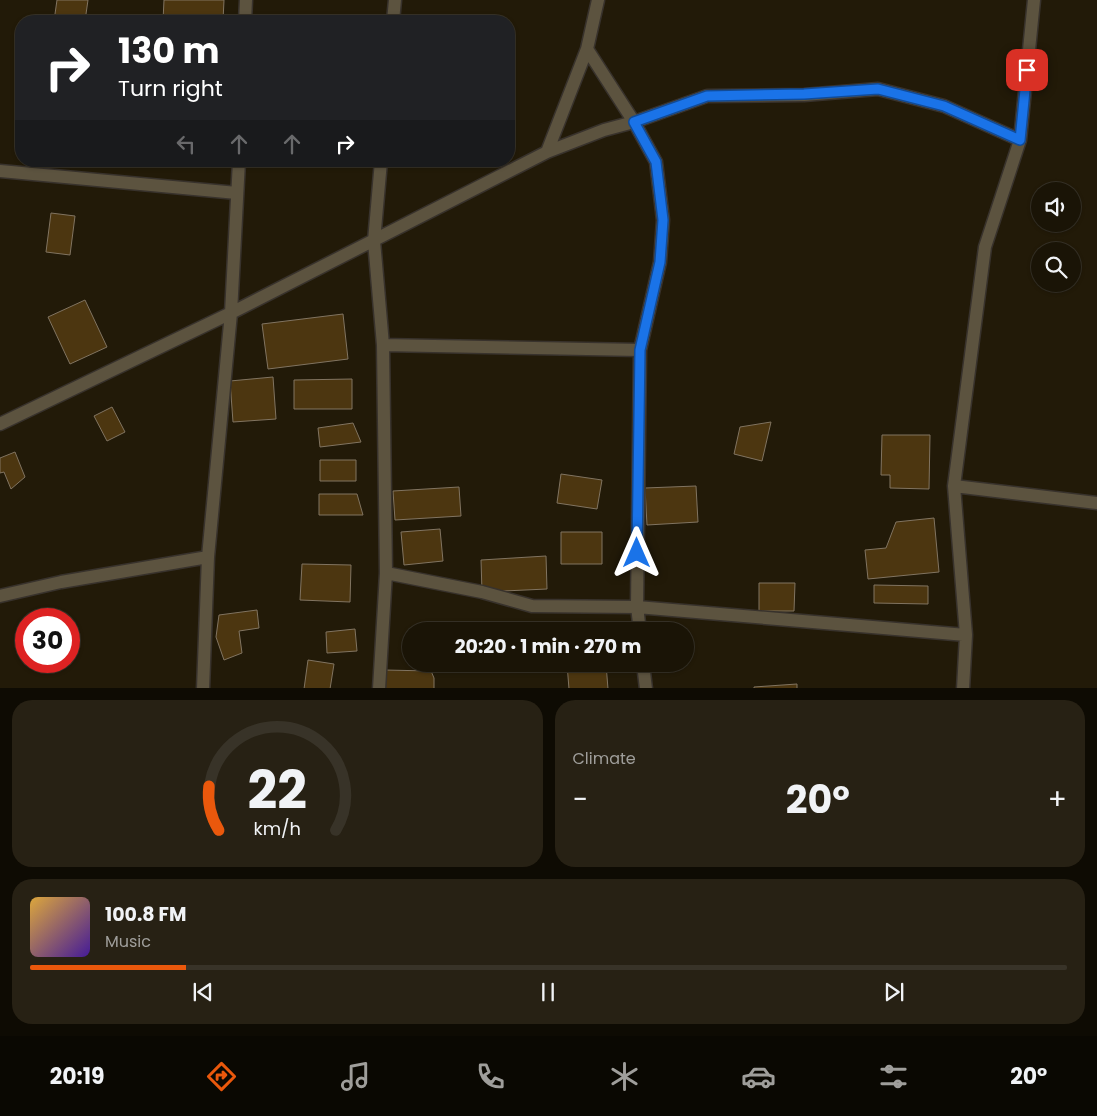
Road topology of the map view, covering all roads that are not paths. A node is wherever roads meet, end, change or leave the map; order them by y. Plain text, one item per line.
1 (246, 0) edge
2 (395, 0) edge
3 (598, 0) edge
4 (1034, 0) edge
5 (245, 15) edge
6 (394, 15) edge
7 (587, 49) junction
8 (634, 122) junction
9 (1020, 140) junction
10 (547, 152) junction
11 (239, 167) edge
12 (380, 167) edge
13 (0, 171) edge
14 (237, 193) junction
15 (374, 241) junction
16 (231, 313) junction
17 (383, 345) junction
18 (640, 350) junction
19 (0, 424) edge
20 (954, 486) junction
21 (1097, 502) edge
22 (208, 557) junction
23 (386, 573) junction
24 (0, 596) edge
25 (637, 607) junction
26 (639, 622) edge
27 (966, 635) junction
28 (645, 672) edge
29 (203, 688) edge
30 (379, 688) edge
31 (646, 688) edge
32 (963, 688) edge

1 - 5 street
2 - 6 street
3 - 7 street
4 - 9 street
7 - 8 street
7 - 10 street
8 - 9 street
8 - 10 street
8 - 18 street
9 - 20 street
10 - 15 street
11 - 14 street
12 - 15 street
13 - 14 street
14 - 16 street
15 - 16 street
15 - 17 street
16 - 19 street
16 - 22 street
17 - 18 street
17 - 23 street
18 - 25 street
20 - 21 street
20 - 27 street
22 - 24 street
22 - 29 street
23 - 25 street
23 - 30 street
25 - 26 street
25 - 27 street
27 - 32 street
28 - 31 street

